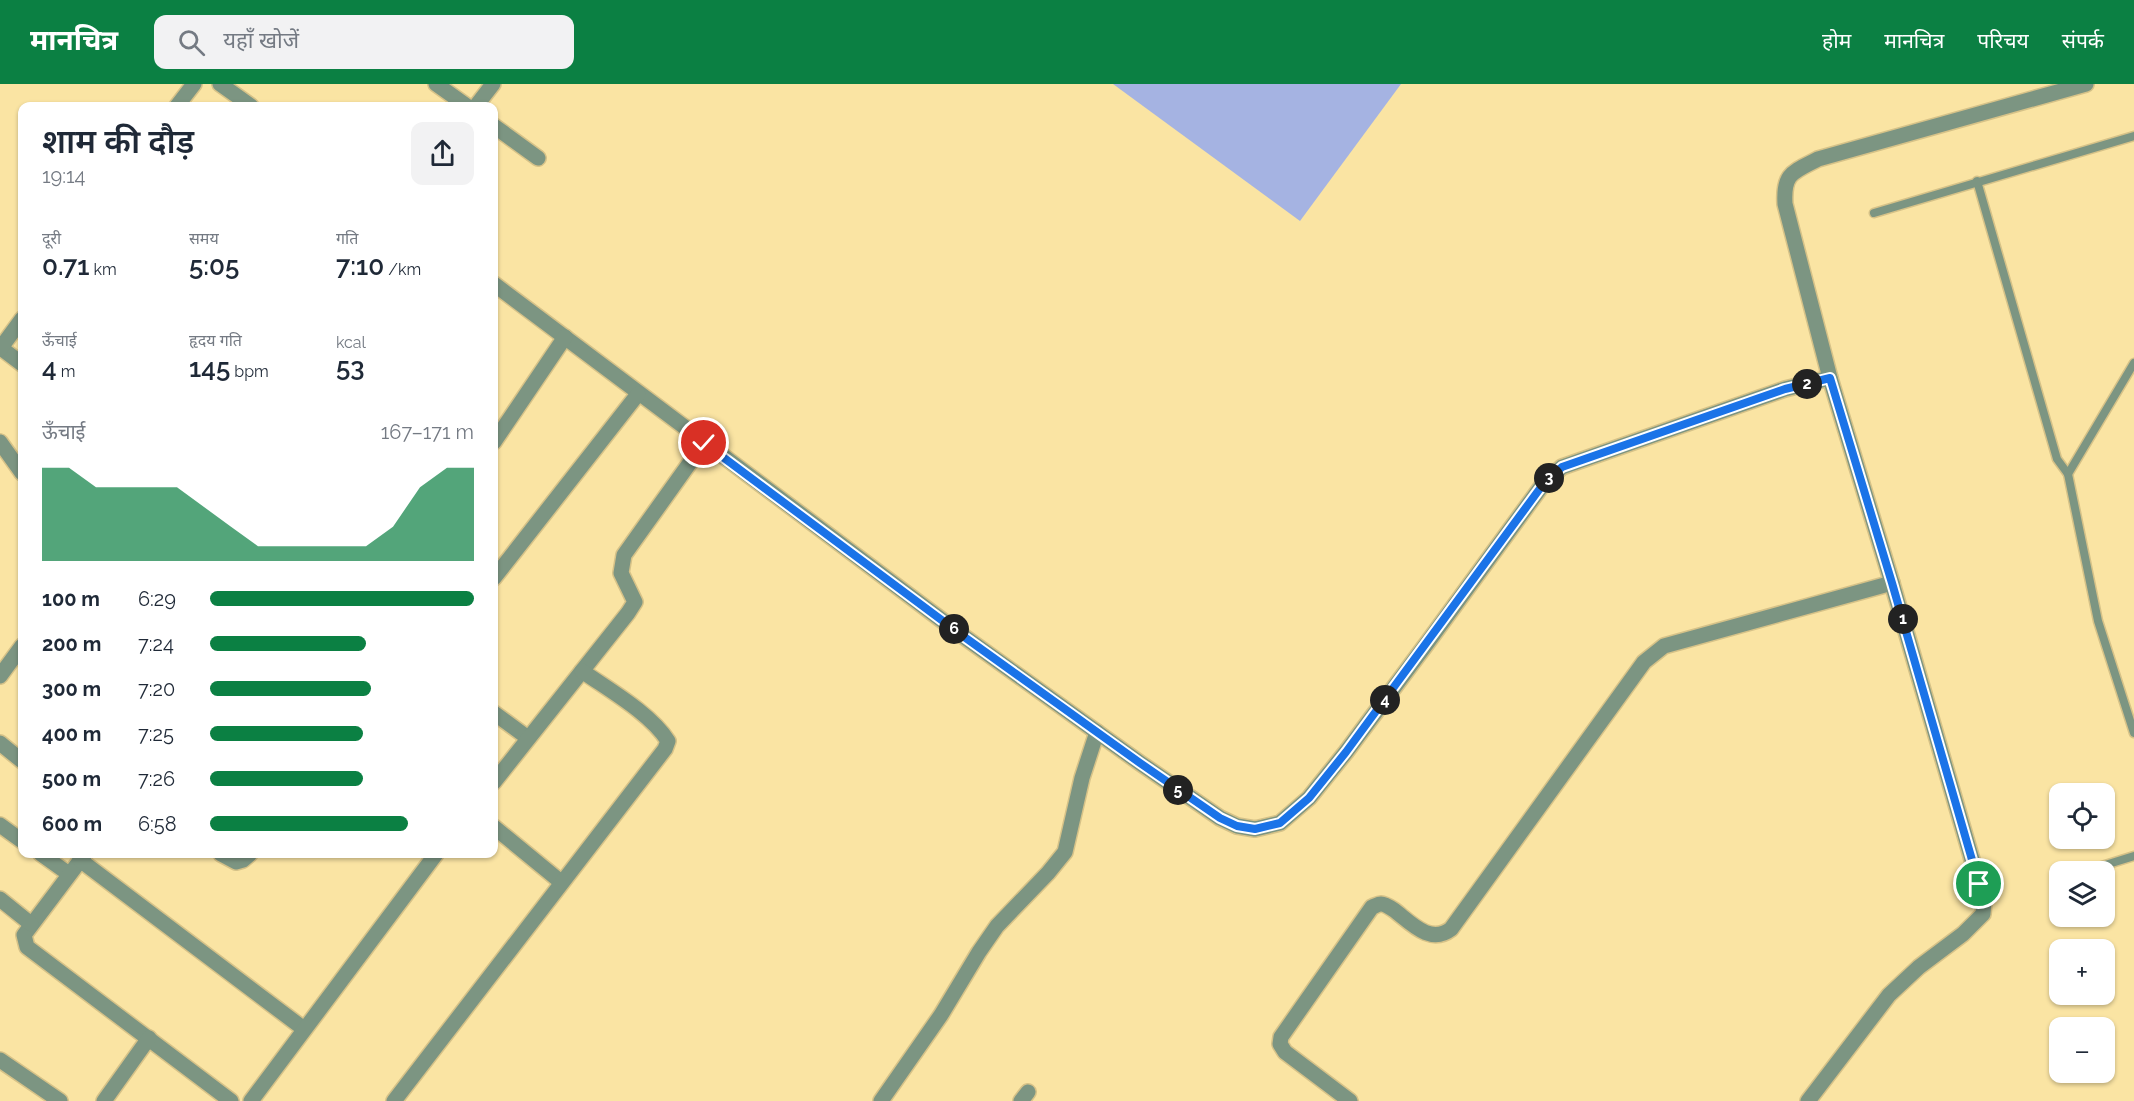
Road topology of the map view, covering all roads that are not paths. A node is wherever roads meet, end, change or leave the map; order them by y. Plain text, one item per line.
1 (194, 84) edge
2 (220, 84) edge
3 (436, 84) edge
4 (493, 84) edge
5 (2086, 84) edge
6 (180, 102) edge
7 (245, 102) edge
8 (461, 102) edge
9 (479, 102) edge
10 (498, 129) edge
11 (2134, 136) edge
12 (538, 158) dead end
13 (1977, 182) junction
14 (1874, 213) dead end
15 (498, 292) edge
16 (18, 325) edge
17 (565, 337) junction
18 (1, 348) edge
19 (18, 361) edge
20 (2134, 363) edge
21 (1830, 378) junction
22 (638, 394) junction
23 (498, 436) edge
24 (0, 442) edge
25 (704, 443) junction
26 (18, 467) edge
27 (2068, 474) junction
28 (498, 573) edge
29 (1892, 583) junction
30 (18, 651) edge
31 (582, 670) junction
32 (0, 676) edge
33 (498, 716) edge
34 (1097, 732) junction
35 (2134, 733) edge
36 (528, 738) junction
37 (0, 743) edge
38 (18, 757) edge
39 (498, 777) edge
40 (0, 825) edge
41 (498, 830) edge
42 (18, 838) edge
43 (2134, 856) edge
44 (46, 858) edge
45 (81, 858) edge
46 (83, 858) edge
47 (228, 858) edge
48 (245, 858) edge
49 (433, 858) edge
50 (2115, 862) edge
51 (69, 874) junction
52 (561, 882) junction
53 (0, 899) edge
54 (31, 924) junction
55 (304, 1029) junction
56 (149, 1038) junction
57 (0, 1060) edge
58 (403, 1098) edge
59 (60, 1101) edge
60 (104, 1101) edge
61 (231, 1101) edge
62 (251, 1101) edge
63 (881, 1101) edge
64 (1350, 1101) edge
65 (1808, 1101) edge

1 - 6 street
2 - 7 street
3 - 8 street
4 - 9 street
5 - 21 street
10 - 12 street
11 - 13 lane
13 - 14 lane
13 - 27 lane
15 - 17 street
16 - 18 street
17 - 22 street
17 - 23 street
18 - 19 street
20 - 27 lane
21 - 29 street
21 - 34 street
22 - 25 street
22 - 28 street
24 - 26 street
25 - 31 street
25 - 34 street
27 - 35 lane
29 - 64 street
29 - 65 street
30 - 32 street
31 - 36 street
31 - 52 street
33 - 36 street
34 - 63 street
36 - 39 street
37 - 38 street
40 - 42 street
41 - 52 street
43 - 50 lane
44 - 51 street
45 - 51 street
46 - 55 street
47 - 48 street
49 - 55 street
51 - 54 street
52 - 58 street
53 - 54 street
54 - 56 street
55 - 62 street
56 - 60 street
56 - 61 street
57 - 59 street

